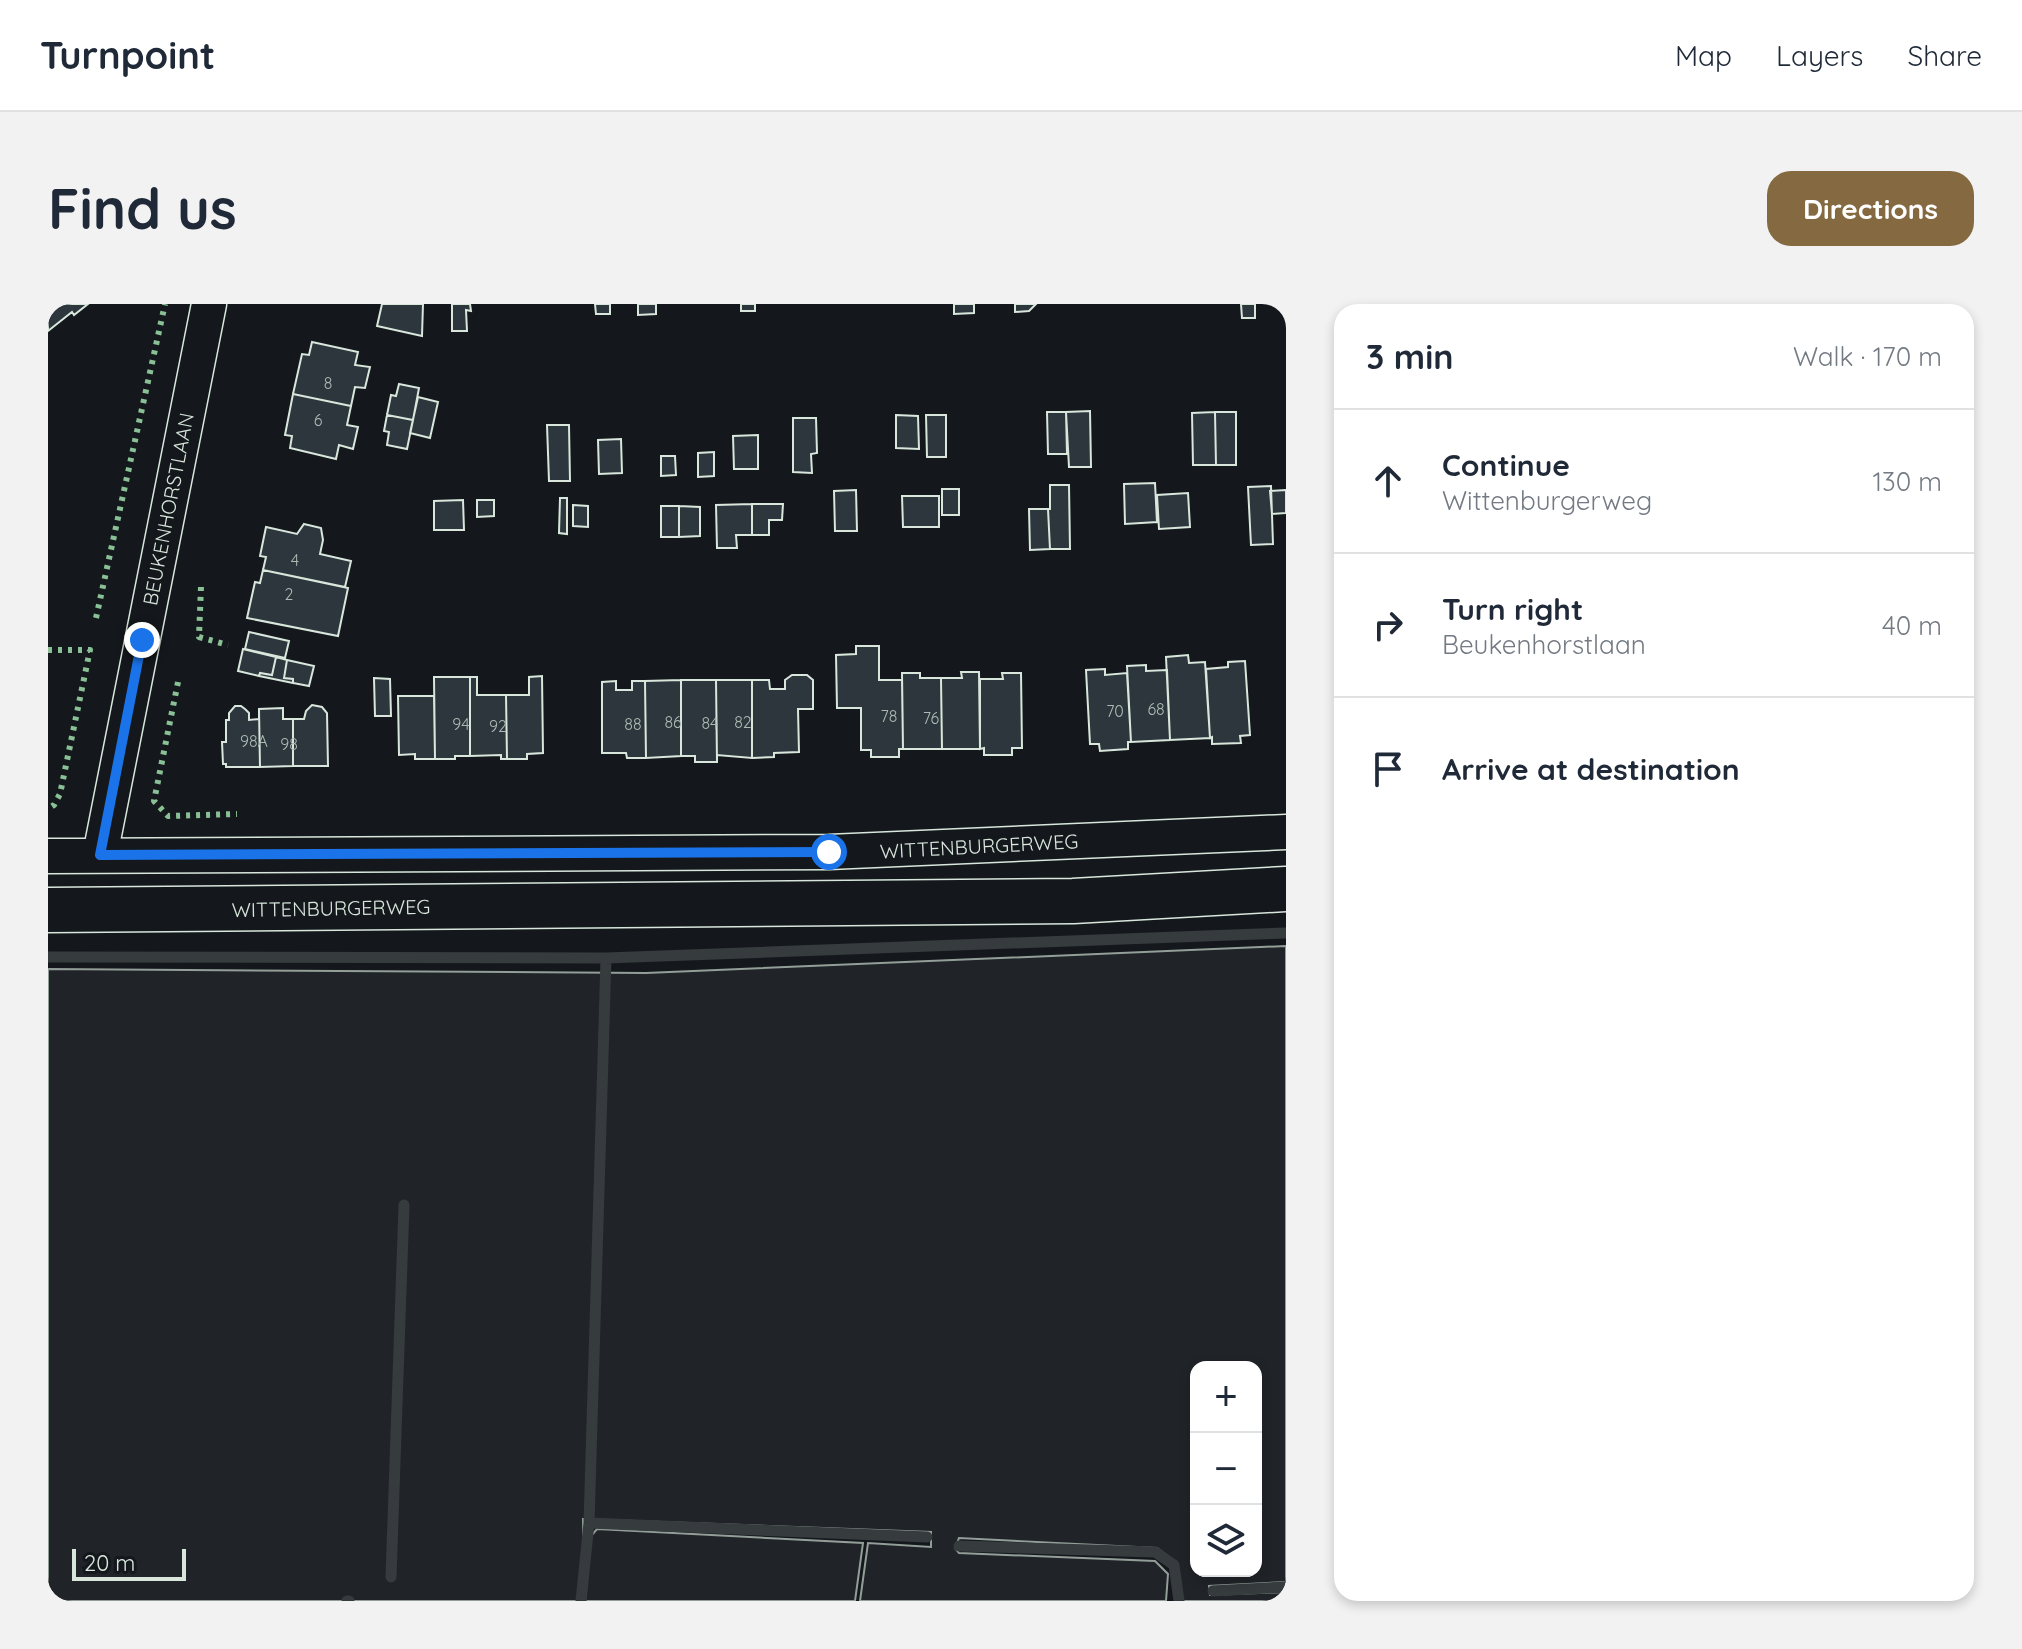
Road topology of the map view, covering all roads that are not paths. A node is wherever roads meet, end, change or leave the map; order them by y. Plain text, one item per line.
1 (209, 304) edge
2 (1286, 832) edge
3 (100, 855) junction
4 (48, 856) edge
5 (1286, 889) edge
6 (48, 910) edge

1 - 3 street, BEUKENHORSTLAAN
2 - 3 street, WITTENBURGERWEG
3 - 4 street, WITTENBURGERWEG
5 - 6 street, WITTENBURGERWEG

